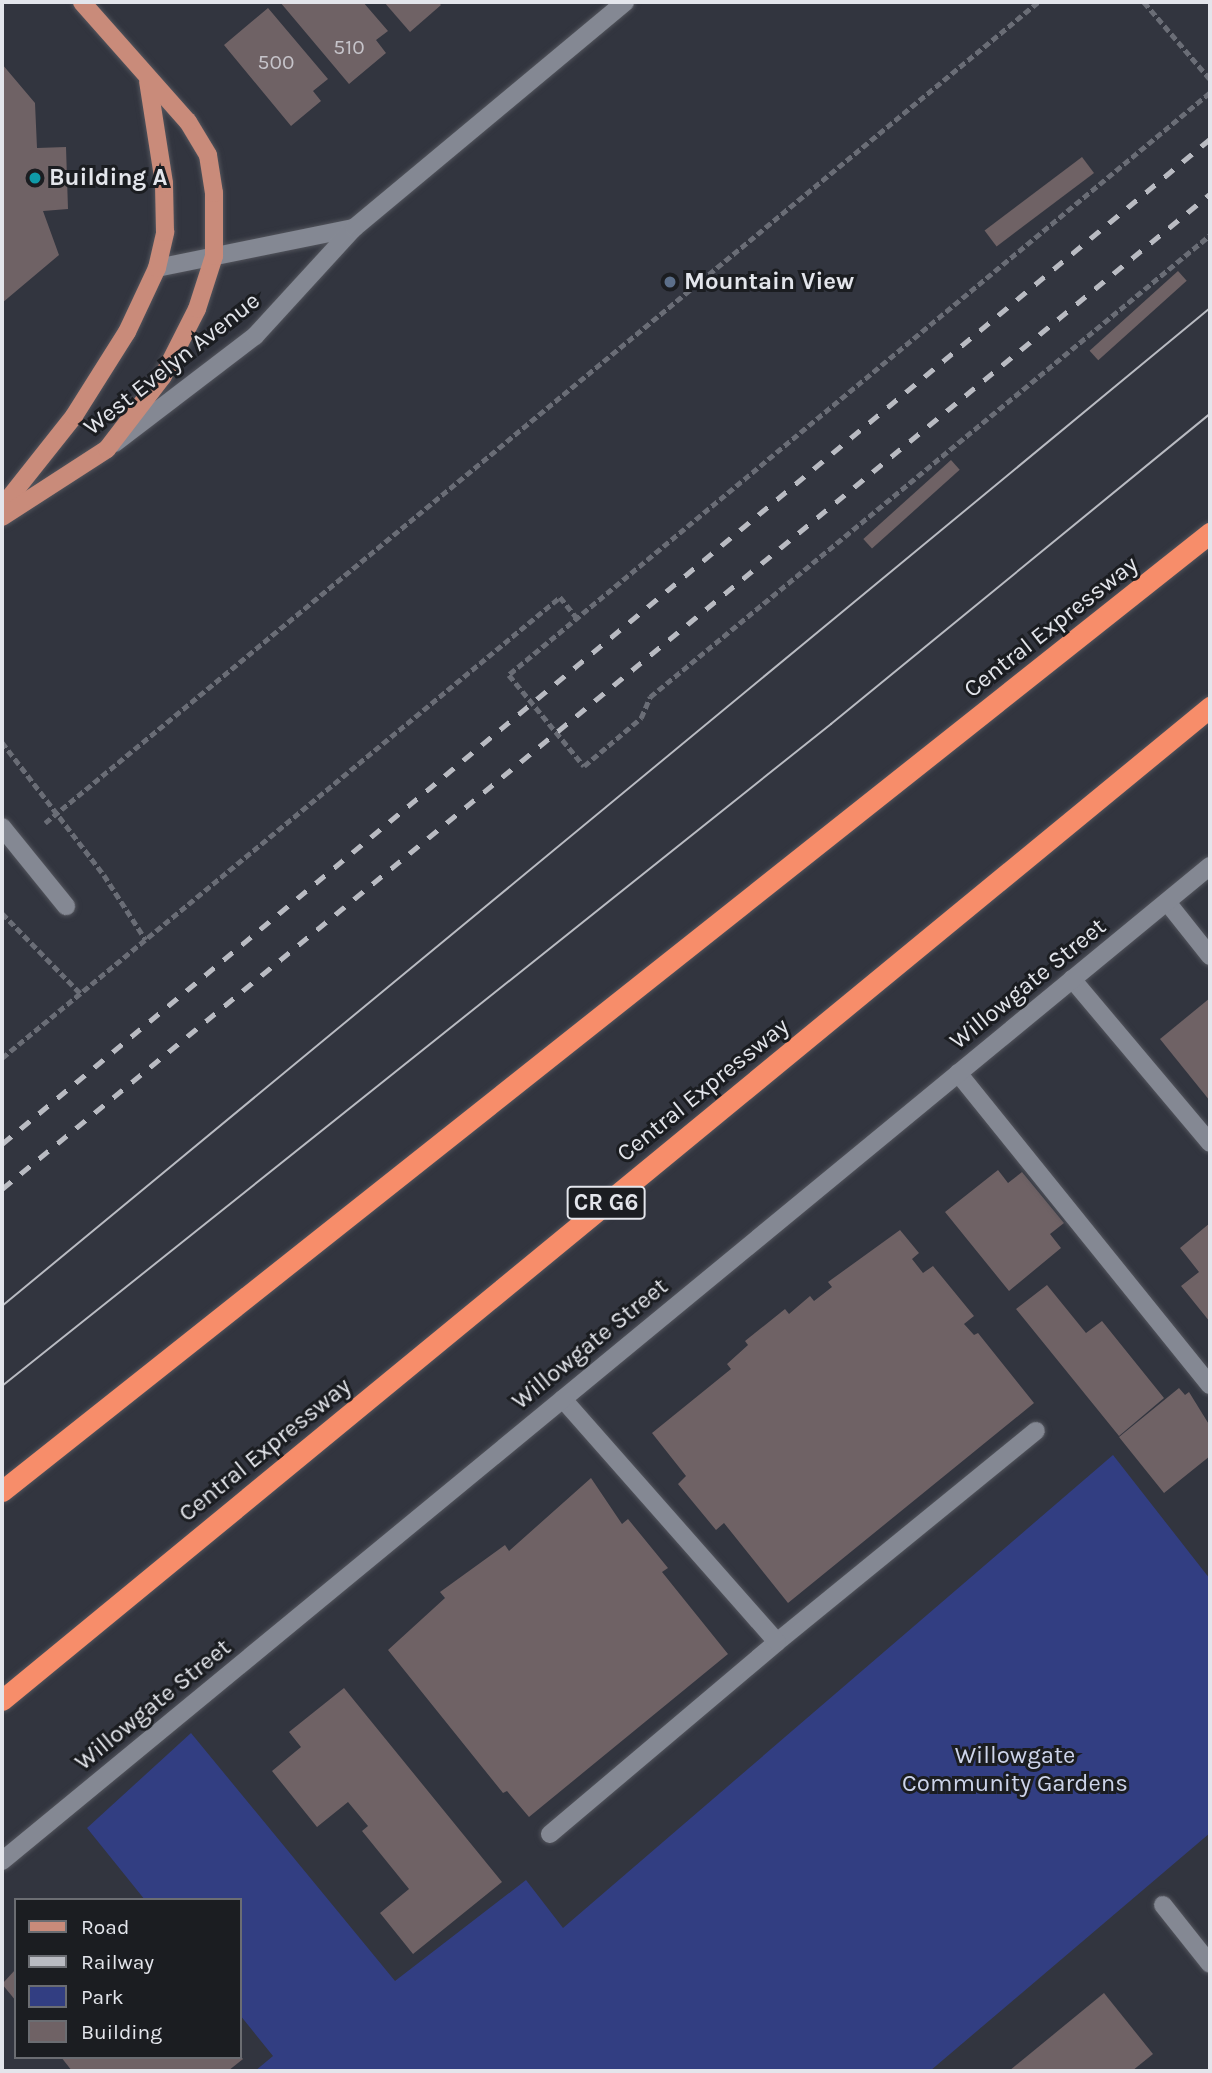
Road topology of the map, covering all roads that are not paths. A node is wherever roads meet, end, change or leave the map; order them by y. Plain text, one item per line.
1 (82, 2) edge
2 (625, 2) edge
3 (148, 81) junction
4 (355, 228) junction
5 (214, 256) junction
6 (157, 268) junction
7 (107, 449) junction
8 (2, 507) edge
9 (2, 517) edge
10 (1210, 533) edge
11 (1210, 707) edge
12 (2, 827) edge
13 (1210, 866) edge
14 (1167, 902) junction
15 (66, 906) dead end
16 (1210, 956) edge
17 (1072, 979) junction
18 (958, 1073) junction
19 (1210, 1143) edge
20 (1210, 1385) edge
21 (563, 1399) junction
22 (1036, 1431) dead end
23 (2, 1491) edge
24 (777, 1642) junction
25 (2, 1700) edge
26 (550, 1833) dead end
27 (2, 1861) edge
28 (1163, 1905) dead end
29 (1210, 1964) edge

1 - 3 main road
2 - 4 street, West Evelyn Avenue
3 - 5 main road
3 - 6 main road
4 - 5 street, West Evelyn Avenue
4 - 7 street, West Evelyn Avenue
5 - 6 street, West Evelyn Avenue
5 - 7 main road
6 - 8 main road, West Evelyn Avenue
7 - 9 main road, West Evelyn Avenue
10 - 23 highway, Central Expressway
11 - 25 highway, Central Expressway / CR G6
12 - 15 street
13 - 14 street, Willowgate Street
14 - 16 street
14 - 17 street, Willowgate Street
17 - 18 street, Willowgate Street
17 - 19 street
18 - 20 street
18 - 21 street, Willowgate Street
21 - 24 street
21 - 27 street, Willowgate Street
22 - 24 street
24 - 26 street
28 - 29 street

